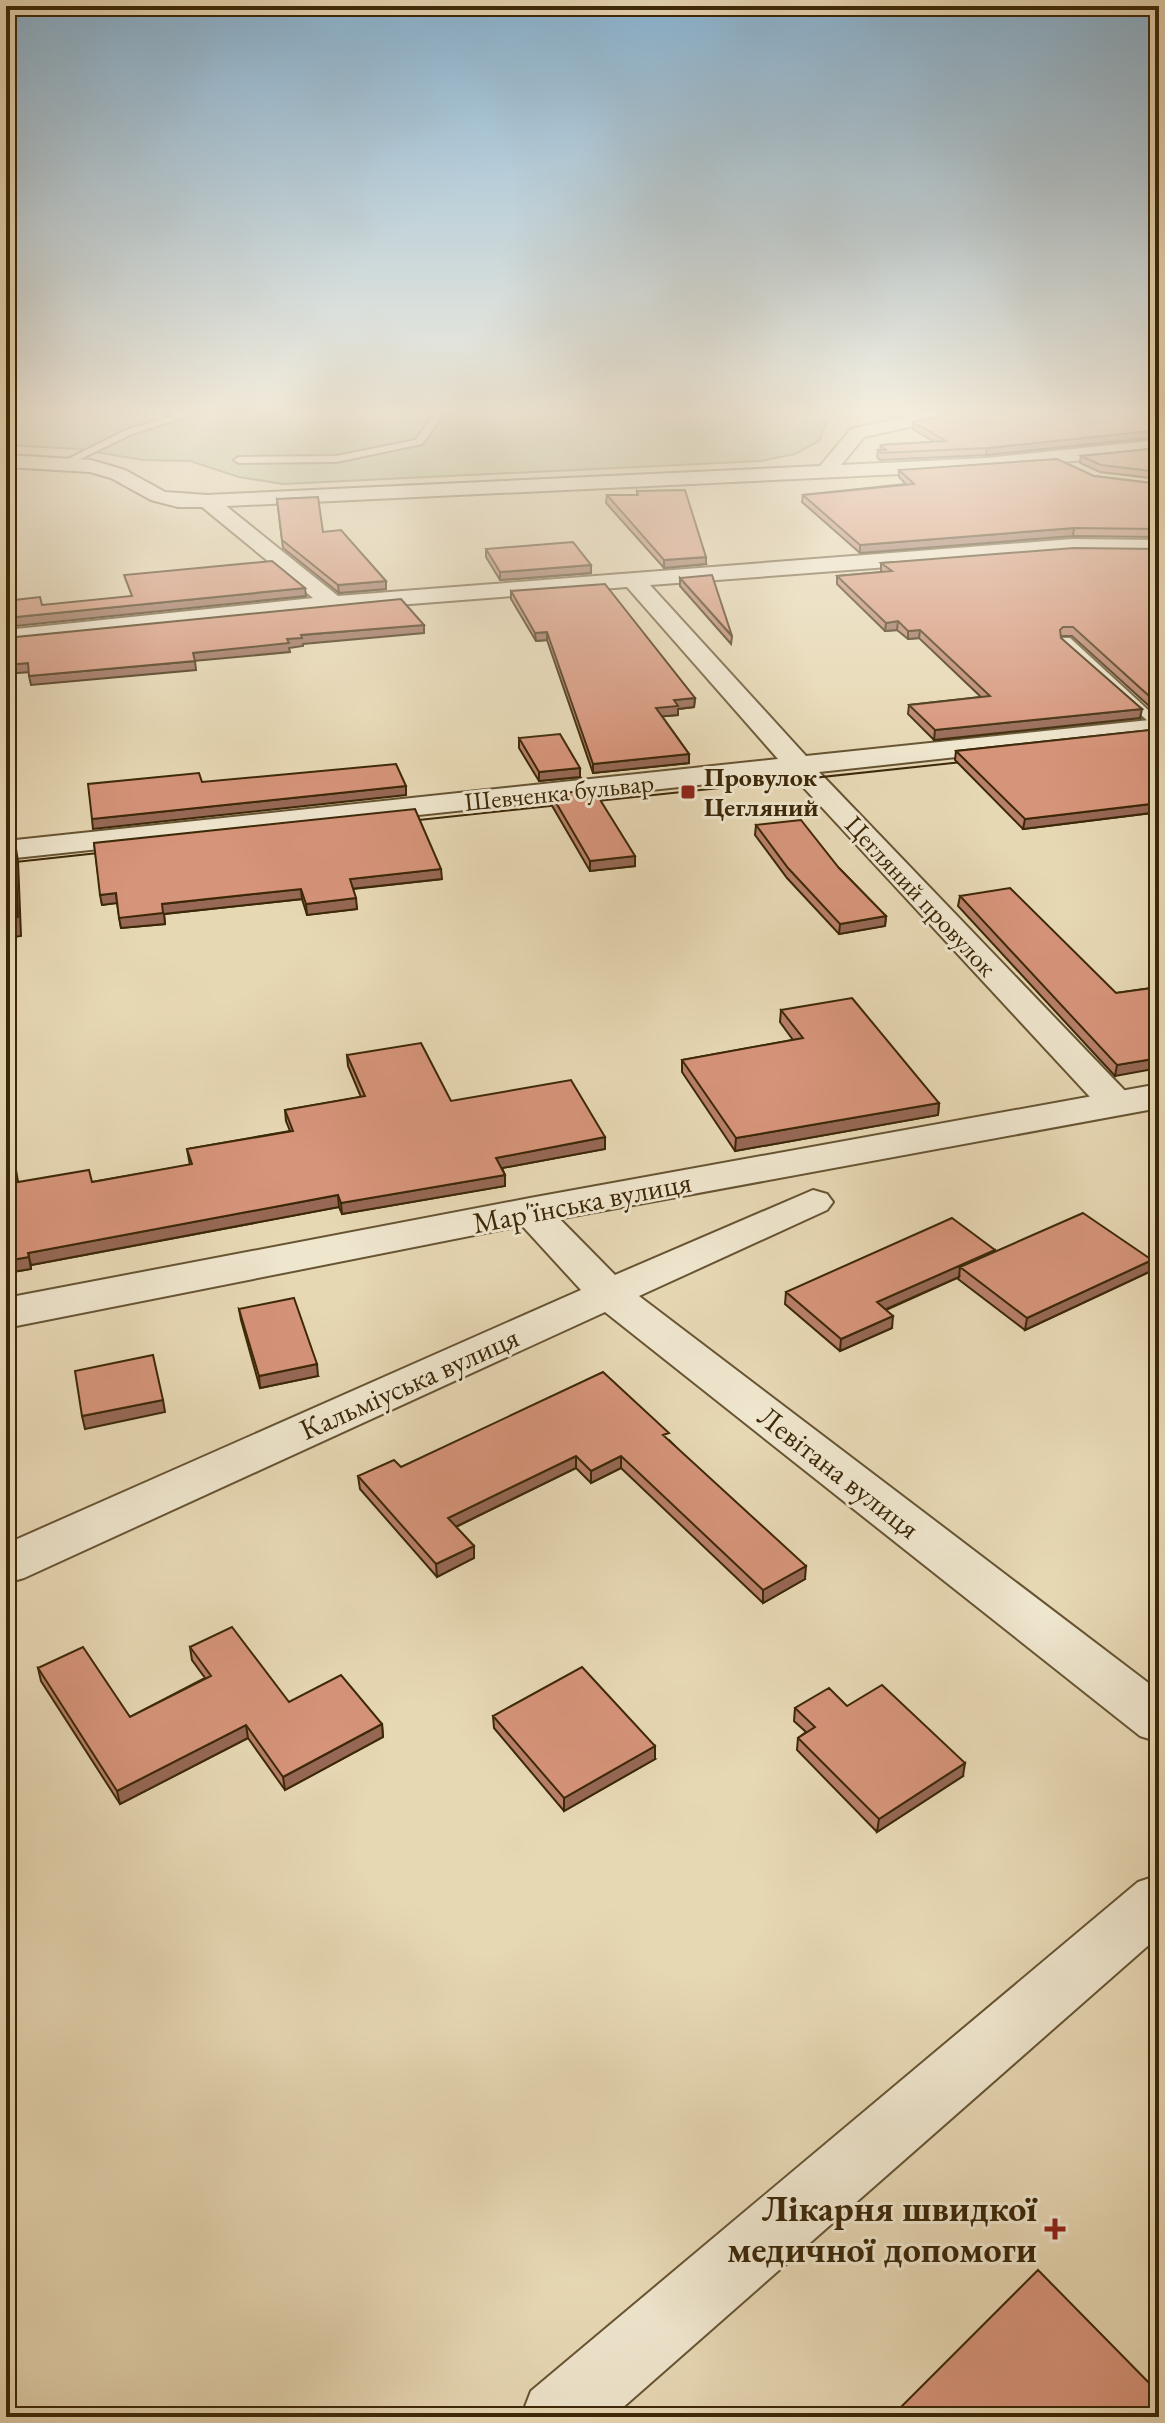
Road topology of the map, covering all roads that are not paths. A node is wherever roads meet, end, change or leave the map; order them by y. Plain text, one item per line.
1 (237, 525) edge
2 (1159, 547) edge
3 (633, 580) junction
4 (333, 603) junction
5 (6, 637) edge
6 (1066, 641) edge
7 (1159, 727) edge
8 (799, 766) junction
9 (6, 850) edge
10 (1159, 1096) edge
11 (1116, 1103) junction
12 (813, 1202) dead end
13 (530, 1211) junction
14 (609, 1294) junction
15 (6, 1313) edge
16 (6, 1565) edge
17 (1159, 1721) edge
18 (1159, 1900) edge
19 (557, 2417) edge

1 - 4 street
2 - 3 street
3 - 4 street
3 - 8 street, Цегляний провулок
4 - 5 street
6 - 7 lane
7 - 8 street, Шевченка бульвар
8 - 9 street, Шевченка бульвар
8 - 11 street, Цегляний провулок
10 - 11 street, Мар'їнська вулиця
11 - 13 street, Мар'їнська вулиця
12 - 14 street, Кальміуська вулиця
13 - 14 street, Левітана вулиця
13 - 15 street, Мар'їнська вулиця
14 - 16 street, Кальміуська вулиця
14 - 17 street, Левітана вулиця
18 - 19 street

